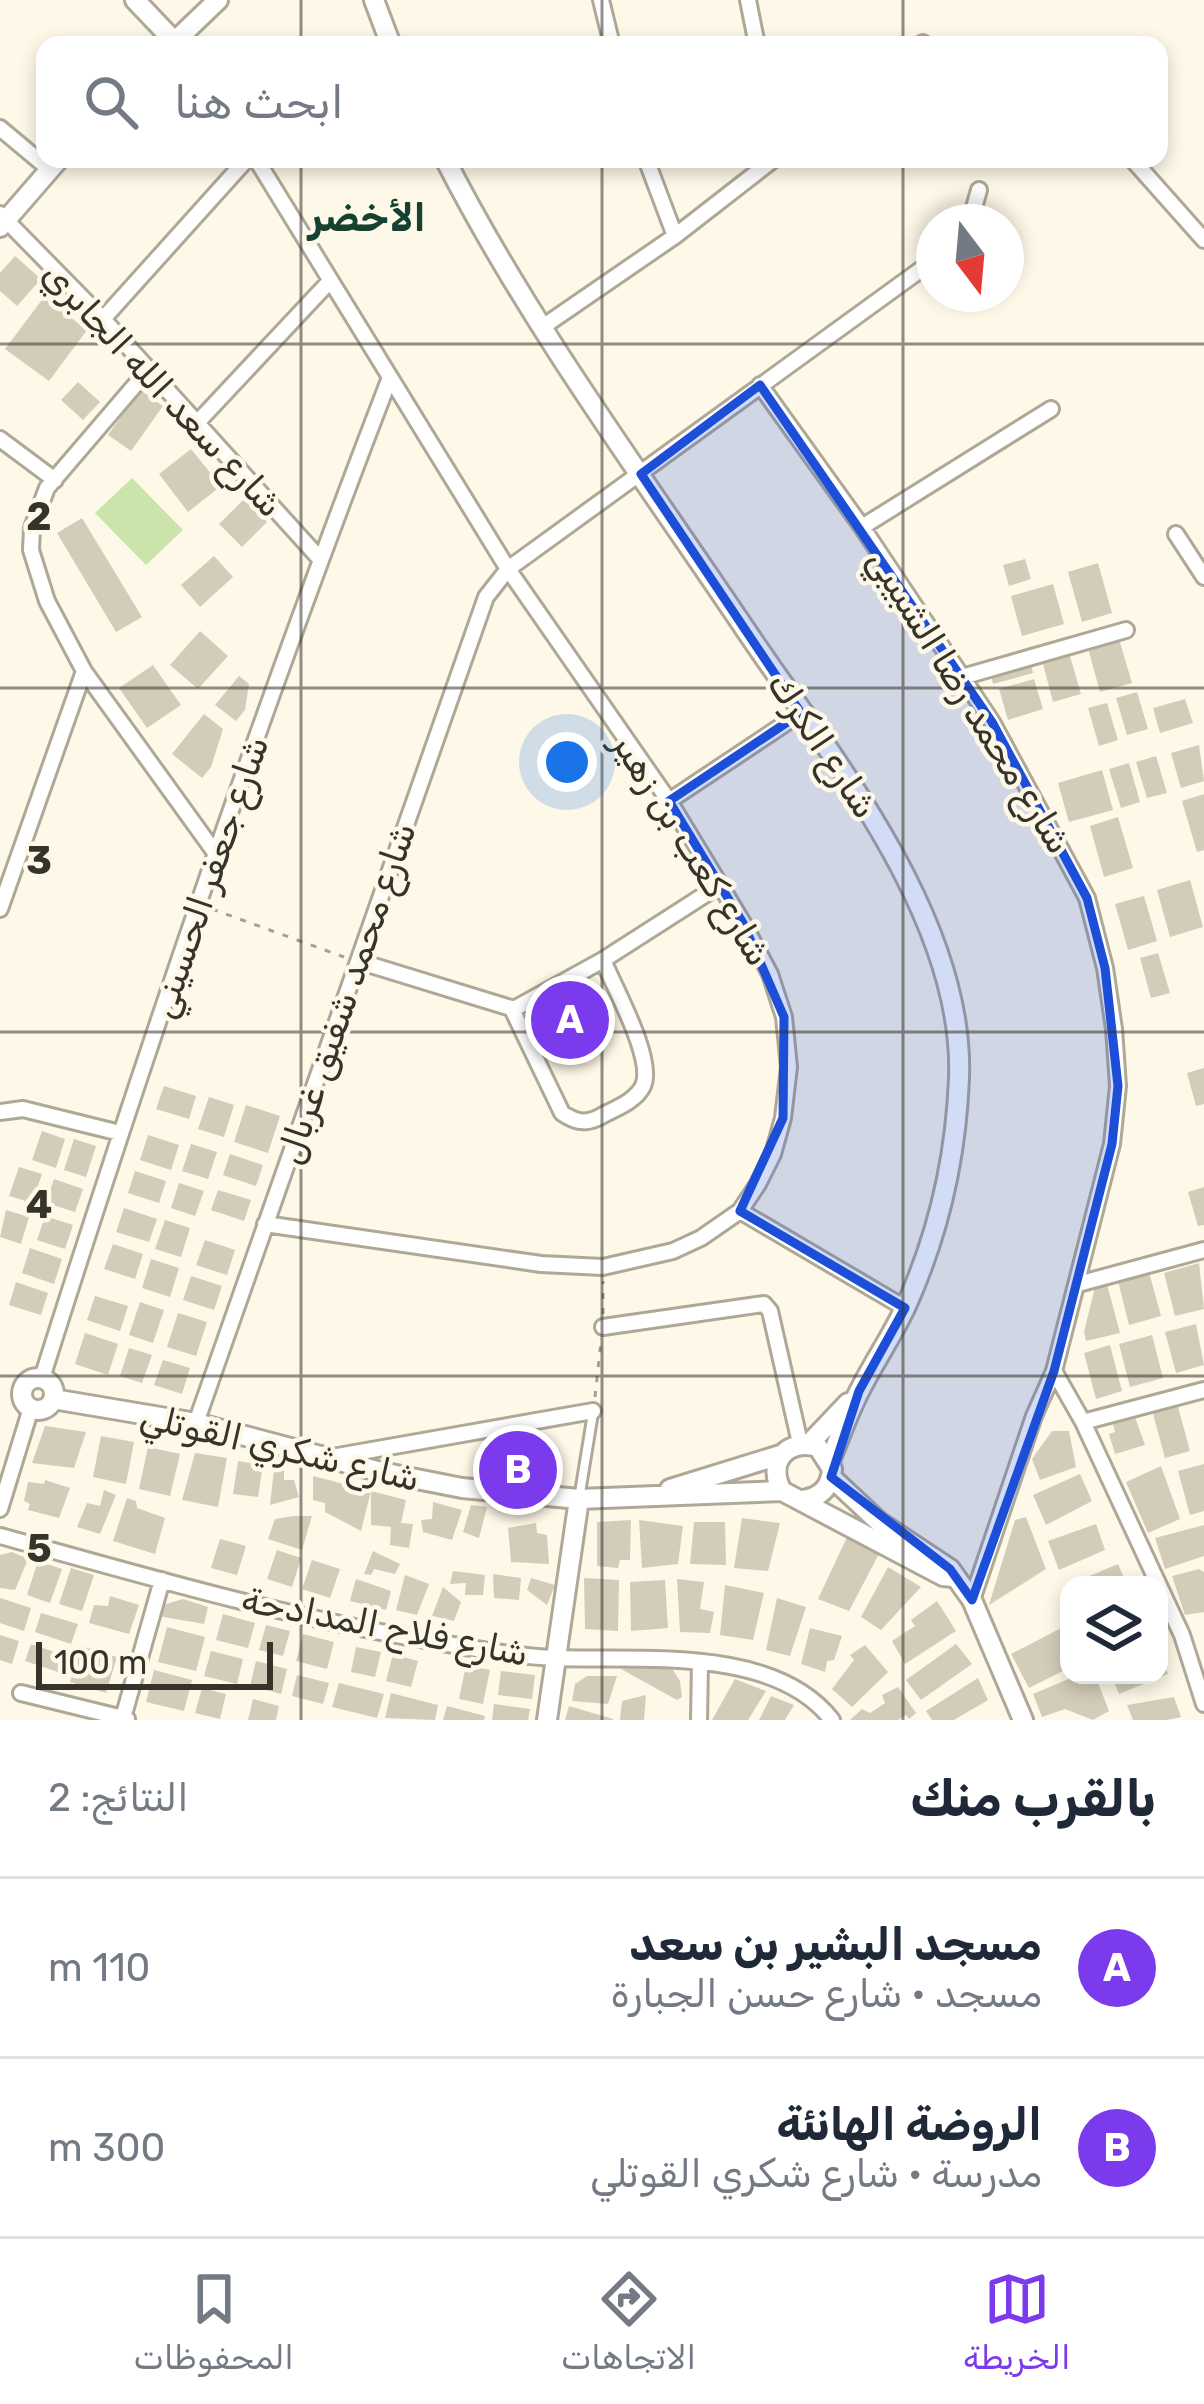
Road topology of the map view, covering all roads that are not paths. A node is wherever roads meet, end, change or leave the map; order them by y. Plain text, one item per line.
1 (135, 0) edge
2 (146, 0) edge
3 (218, 0) edge
4 (374, 0) edge
5 (601, 0) edge
6 (748, 0) edge
7 (174, 36) edge
8 (175, 36) edge
9 (185, 36) edge
10 (388, 36) edge
11 (610, 36) edge
12 (755, 36) edge
13 (0, 128) edge
14 (36, 152) edge
15 (50, 168) edge
16 (244, 168) edge
17 (258, 168) edge
18 (450, 168) edge
19 (650, 168) edge
20 (763, 168) edge
21 (1140, 168) edge
22 (979, 190) dead end
23 (975, 204) edge
24 (2, 220) edge
25 (676, 236) junction
26 (1204, 240) edge
27 (916, 273) edge
28 (330, 281) junction
29 (103, 319) junction
30 (544, 326) junction
31 (148, 370) junction
32 (389, 380) junction
33 (760, 385) junction
34 (1051, 409) dead end
35 (196, 424) junction
36 (0, 439) edge
37 (641, 474) junction
38 (55, 480) junction
39 (862, 527) junction
40 (1176, 533) dead end
41 (320, 559) junction
42 (508, 569) junction
43 (1204, 577) edge
44 (1126, 630) dead end
45 (84, 671) junction
46 (962, 677) junction
47 (802, 713) junction
48 (669, 801) junction
49 (216, 854) junction
50 (720, 885) junction
51 (2, 898) edge
52 (603, 960) junction
53 (361, 962) junction
54 (512, 1009) junction
55 (0, 1112) edge
56 (120, 1133) junction
57 (740, 1211) junction
58 (265, 1224) junction
59 (1204, 1250) edge
60 (1078, 1284) junction
61 (905, 1308) junction
62 (603, 1327) dead end
63 (1054, 1372) junction
64 (42, 1378) junction
65 (0, 1386) edge
66 (1204, 1390) edge
67 (860, 1391) junction
68 (53, 1399) junction
69 (26, 1400) junction
70 (593, 1411) joint
71 (1083, 1422) junction
72 (196, 1423) junction
73 (805, 1444) junction
74 (780, 1455) junction
75 (330, 1458) junction
76 (831, 1469) junction
77 (782, 1491) junction
78 (650, 1496) junction
79 (579, 1499) junction
80 (803, 1500) junction
81 (0, 1509) edge
82 (0, 1536) edge
83 (952, 1577) junction
84 (162, 1580) junction
85 (972, 1600) junction
86 (557, 1658) junction
87 (700, 1662) junction
88 (1200, 1669) edge
89 (21, 1693) dead end
90 (1204, 1704) edge
91 (128, 1719) edge
92 (547, 1720) edge
93 (699, 1720) edge
94 (832, 1720) edge
95 (1023, 1720) edge

1 - 7 street
2 - 8 street
3 - 9 street
4 - 10 street
5 - 11 street
6 - 12 street
13 - 14 street
15 - 24 street
16 - 29 street
17 - 28 street, شارع كعب بن زهير
18 - 30 street, شارع الكرك
19 - 25 street
20 - 25 street
21 - 26 street
22 - 23 street
24 - 29 street, شارع سعد الله الجابري
25 - 30 street
27 - 33 street
28 - 32 street, شارع كعب بن زهير
28 - 35 street
29 - 31 street, شارع سعد الله الجابري
30 - 37 street, شارع الكرك
31 - 35 street, شارع سعد الله الجابري
31 - 38 street
32 - 41 street, شارع جعفر الحسيني
32 - 42 street, شارع كعب بن زهير
33 - 37 street
33 - 39 street, شارع محمد رضا الشبيبي
34 - 39 street
35 - 41 street, شارع سعد الله الجابري
36 - 38 street
37 - 42 street
37 - 47 street, شارع الكرك
38 - 45 street
39 - 46 street, شارع محمد رضا الشبيبي
40 - 43 street
41 - 49 street, شارع جعفر الحسيني
42 - 48 street, شارع كعب بن زهير
42 - 53 street, شارع محمد شفيق غربال
44 - 46 street
45 - 49 street
45 - 51 street
46 - 60 street, شارع محمد رضا الشبيبي
47 - 48 street
47 - 61 street, شارع الكرك
48 - 50 street, شارع كعب بن زهير
49 - 56 street, شارع جعفر الحسيني
50 - 52 street
50 - 57 street, شارع كعب بن زهير
52 - 54 street
52 - 54 street
53 - 54 street
53 - 58 street, شارع محمد شفيق غربال
55 - 56 street
56 - 64 street, شارع جعفر الحسيني
57 - 58 street, شارع كعب بن زهير
57 - 61 street
58 - 72 street, شارع محمد شفيق غربال
59 - 60 street
60 - 63 street, شارع محمد رضا الشبيبي
61 - 67 street, شارع الكرك
62 - 73 street
63 - 71 street
63 - 85 street, شارع محمد رضا الشبيبي
64 - 68 street
64 - 69 street
65 - 69 street
66 - 71 street
67 - 73 street, شارع الكرك
67 - 76 street, شارع الكرك
68 - 69 street
68 - 72 street, شارع شكري القوتلي
69 - 81 street
70 - 75 street
70 - 79 lane
71 - 88 street
72 - 75 street, شارع شكري القوتلي
73 - 74 street
73 - 76 street
74 - 77 street
74 - 78 street, شارع شكري القوتلي
75 - 79 street, شارع شكري القوتلي
76 - 80 street
76 - 83 street
77 - 78 street, شارع شكري القوتلي
77 - 80 street
78 - 79 street, شارع شكري القوتلي
79 - 86 street
80 - 83 street
82 - 84 street, شارع فلاح المدادحة
83 - 85 street
84 - 86 street, شارع فلاح المدادحة
84 - 91 street
85 - 95 street
86 - 87 street, شارع فلاح المدادحة
86 - 92 street
87 - 93 street
87 - 94 street, شارع فلاح المدادحة
88 - 90 street
89 - 91 street

